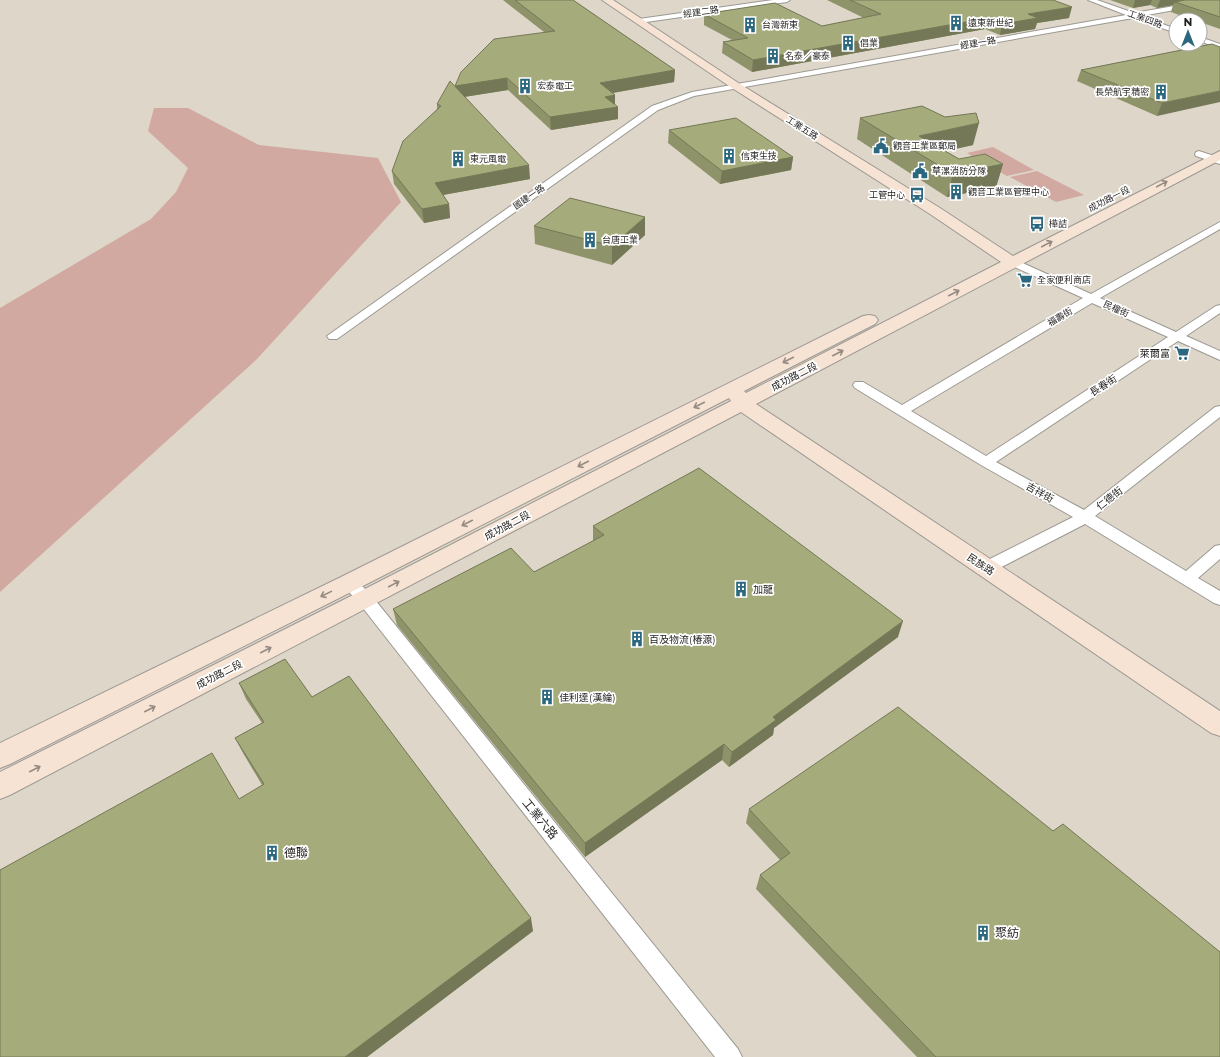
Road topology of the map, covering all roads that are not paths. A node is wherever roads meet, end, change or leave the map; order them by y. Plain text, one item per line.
1 (607, 0) edge
2 (787, 0) edge
3 (1090, 0) edge
4 (1220, 0) edge
5 (1133, 15) junction
6 (639, 21) junction
7 (1168, 28) edge
8 (1208, 43) edge
9 (1220, 47) edge
10 (736, 86) junction
11 (1220, 144) edge
12 (1213, 157) edge
13 (1220, 225) edge
14 (1005, 259) junction
15 (1092, 298) junction
16 (1220, 308) edge
17 (333, 336) dead end
18 (1177, 336) junction
19 (1220, 356) edge
20 (859, 386) dead end
21 (737, 395) junction
22 (1220, 410) edge
23 (901, 412) junction
24 (986, 462) junction
25 (1085, 517) junction
26 (1220, 550) edge
27 (986, 568) junction
28 (1187, 579) junction
29 (349, 583) junction
30 (365, 599) junction
31 (1220, 599) edge
32 (1220, 725) edge
33 (0, 756) edge
34 (0, 786) edge
35 (730, 1057) edge

1 - 6 street, 工業五路
2 - 6 street, 經建二路
3 - 5 street, 工業四路
4 - 5 street, 經建一路
5 - 7 street, 工業四路
5 - 10 street, 經建一路
6 - 10 street, 工業五路
8 - 9 street
10 - 14 street, 工業五路
10 - 17 street, 國建一路
11 - 12 street, 成功路一段
12 - 14 street, 成功路一段
13 - 15 street, 福壽街
14 - 15 street, 民權街
14 - 21 street, 成功路二段
15 - 18 street, 民權街
15 - 23 street, 福壽街
16 - 18 street, 長春街
18 - 19 street, 民權街
18 - 24 street, 長春街
20 - 23 street, 吉祥街
21 - 27 street, 民族路
21 -> 29 street, 成功路二段
30 -> 21 street, 成功路二段
22 - 25 street, 仁德街
23 - 24 street, 吉祥街
24 - 25 street, 吉祥街
25 - 27 street, 仁德街
25 - 28 street, 吉祥街
26 - 28 street
27 - 32 street, 民族路
28 - 31 street, 吉祥街
29 - 30 street, 工業六路
29 -> 33 street, 成功路二段
34 -> 30 street, 成功路二段
30 - 35 street, 工業六路

